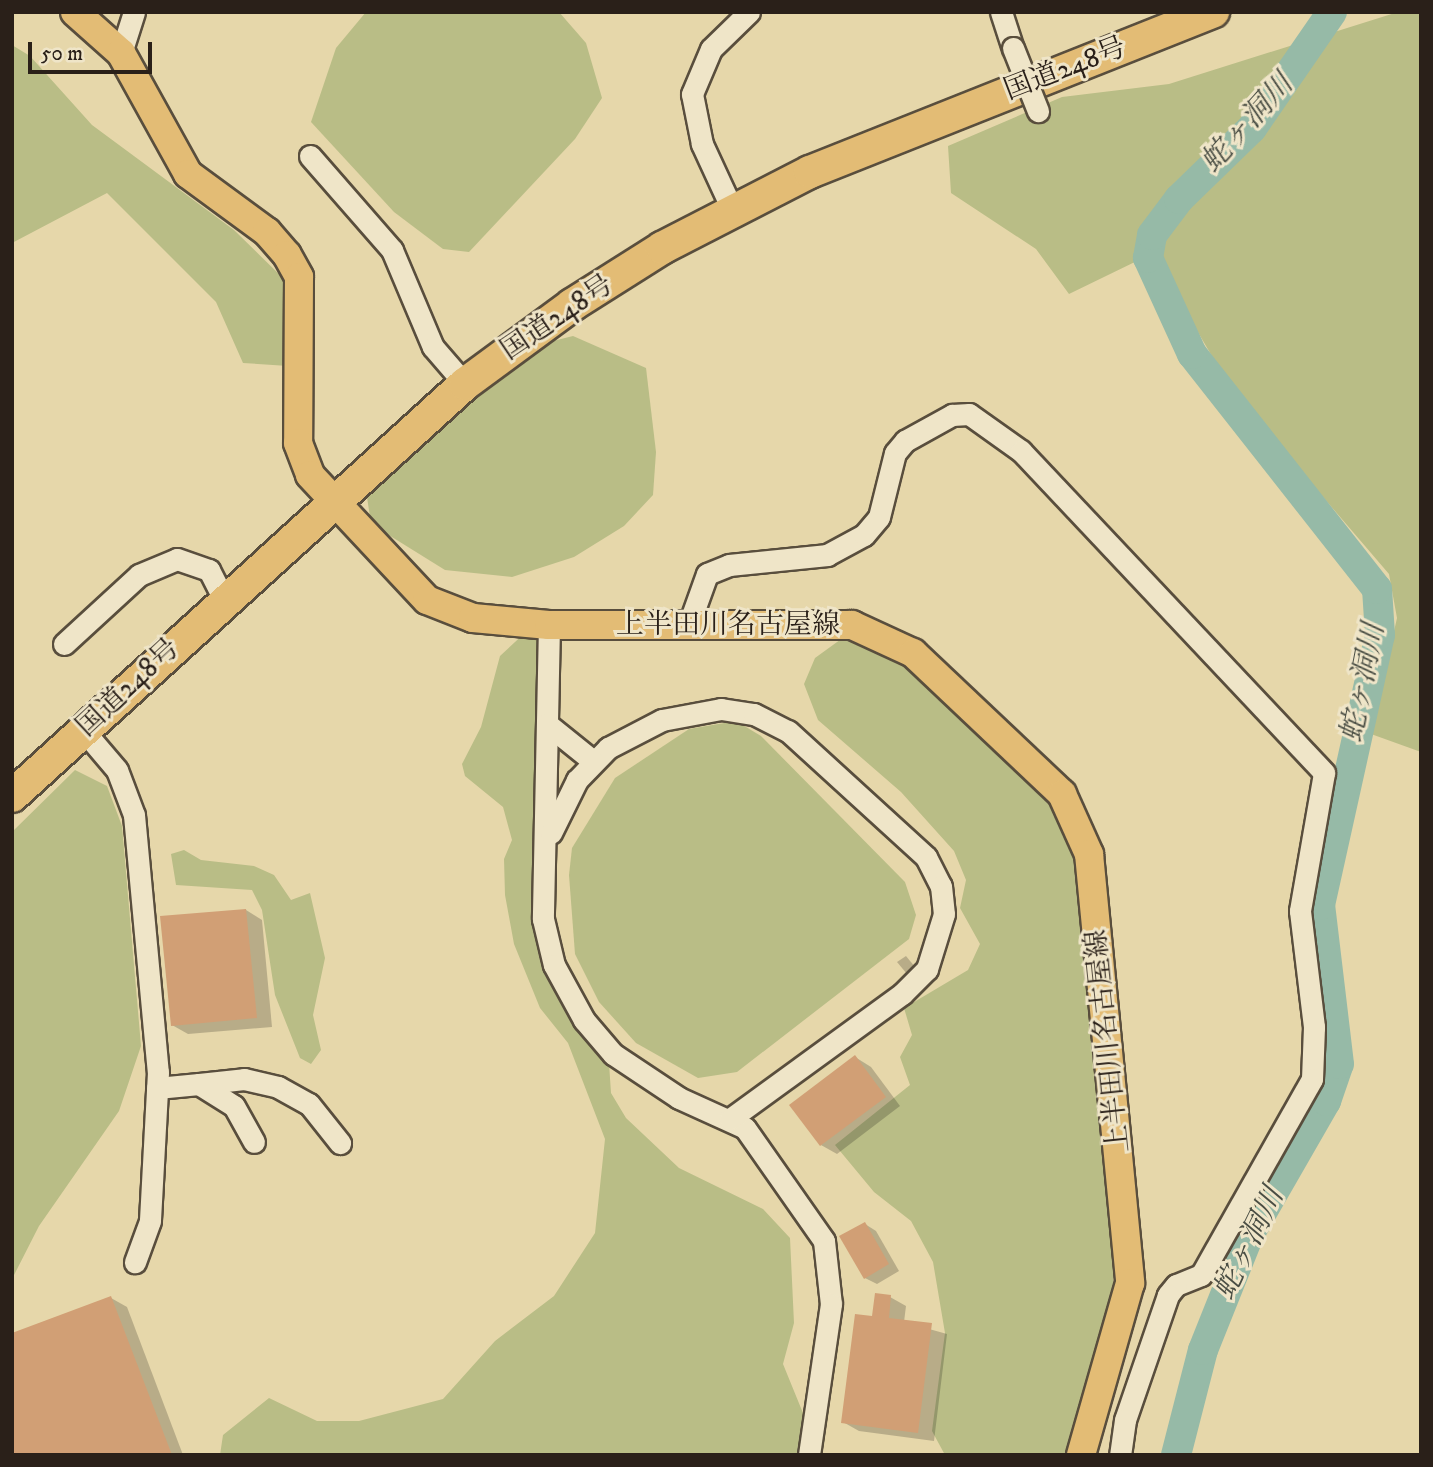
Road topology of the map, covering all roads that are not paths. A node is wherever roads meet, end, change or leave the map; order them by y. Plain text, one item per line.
1 (75, 12) edge
2 (134, 12) edge
3 (750, 12) edge
4 (1001, 12) edge
5 (1213, 12) edge
6 (121, 53) junction
7 (1038, 111) dead end
8 (310, 156) dead end
9 (732, 209) junction
10 (465, 384) junction
11 (331, 503) junction
12 (224, 599) junction
13 (689, 624) junction
14 (549, 625) junction
15 (64, 643) dead end
16 (547, 724) junction
17 (83, 730) junction
18 (593, 761) junction
19 (12, 796) edge
20 (545, 850) junction
21 (199, 1084) junction
22 (157, 1088) junction
23 (730, 1119) junction
24 (254, 1142) dead end
25 (340, 1143) dead end
26 (135, 1262) dead end
27 (809, 1455) edge
28 (1081, 1455) edge
29 (1120, 1455) edge

1 - 6 main road, 上半田川名古屋線
2 - 6 street
3 - 9 street
4 - 7 street, bridge
5 - 9 highway, 国道248号
6 - 11 main road, 上半田川名古屋線
8 - 10 street
9 - 10 highway, 国道248号
10 - 11 highway, 国道248号
11 - 12 highway, 国道248号
11 - 14 main road, 上半田川名古屋線
12 - 15 street
12 - 17 highway, 国道248号
13 - 14 main road, 上半田川名古屋線
13 - 28 main road, 上半田川名古屋線
13 - 29 street
14 - 16 street
16 - 18 street
16 - 20 street
17 - 19 highway, 国道248号
17 - 22 street
18 - 20 street
18 - 23 street
20 - 23 street
21 - 22 street
21 - 24 street
21 - 25 street
22 - 26 street
23 - 27 street

